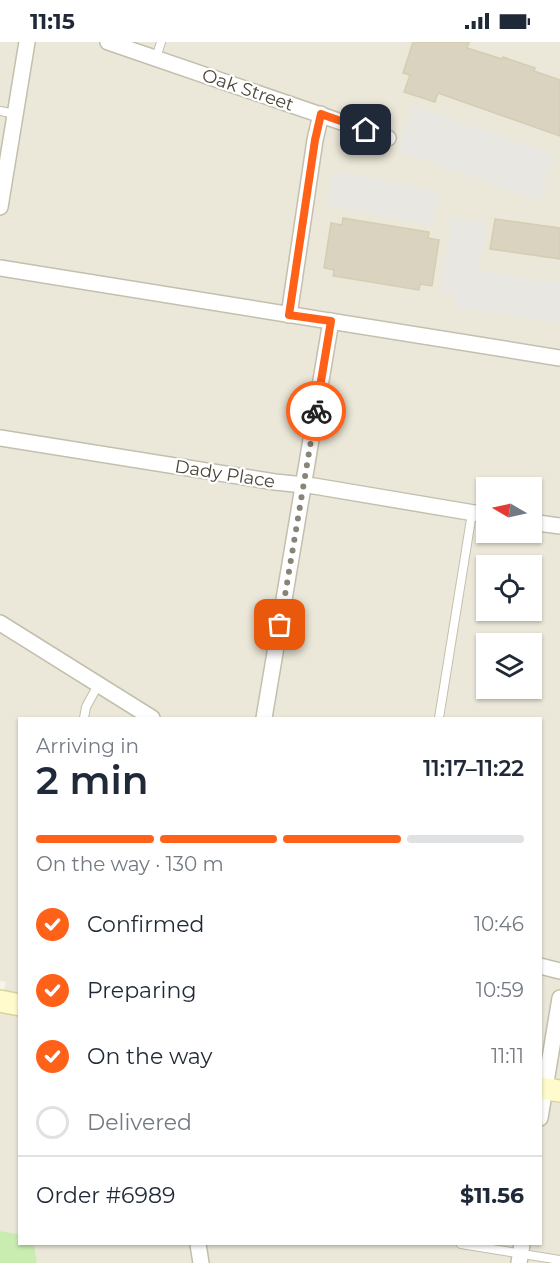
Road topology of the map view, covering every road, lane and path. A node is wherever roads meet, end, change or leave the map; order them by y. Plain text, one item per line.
1 (27, 42) edge
2 (108, 42) edge
3 (161, 42) edge
4 (156, 58) junction
5 (8, 112) edge
6 (321, 114) junction
7 (388, 138) dead end
8 (0, 207) edge
9 (0, 268) edge
10 (289, 315) junction
11 (331, 321) junction
12 (560, 358) edge
13 (0, 438) edge
14 (304, 485) junction
15 (476, 514) edge
16 (542, 524) edge
17 (560, 526) edge
18 (476, 529) edge
19 (0, 623) edge
20 (98, 685) junction
21 (84, 717) edge
22 (150, 717) edge
23 (264, 717) edge
24 (439, 717) edge
25 (542, 966) edge
26 (560, 971) edge
27 (560, 998) edge
28 (0, 1001) edge
29 (18, 1005) edge
30 (548, 1089) edge
31 (542, 1111) edge
32 (198, 1245) edge
33 (468, 1245) edge
34 (520, 1253) edge
35 (560, 1260) edge
36 (201, 1263) edge

1 - 5 street
2 - 4 street, Oak Street
3 - 4 lane
4 - 6 street, Oak Street
5 - 8 street
6 - 7 street, Oak Street
6 - 10 street
9 - 10 street
10 - 11 street
11 - 12 street
11 - 14 street
13 - 14 street, Dady Place
14 - 15 street, Dady Place
14 - 23 street
16 - 17 street
18 - 24 lane
19 - 20 street
20 - 21 lane
20 - 22 street
25 - 26 street
27 - 30 street
28 - 29 street
30 - 31 street
32 - 36 street
33 - 34 lane
34 - 35 lane

